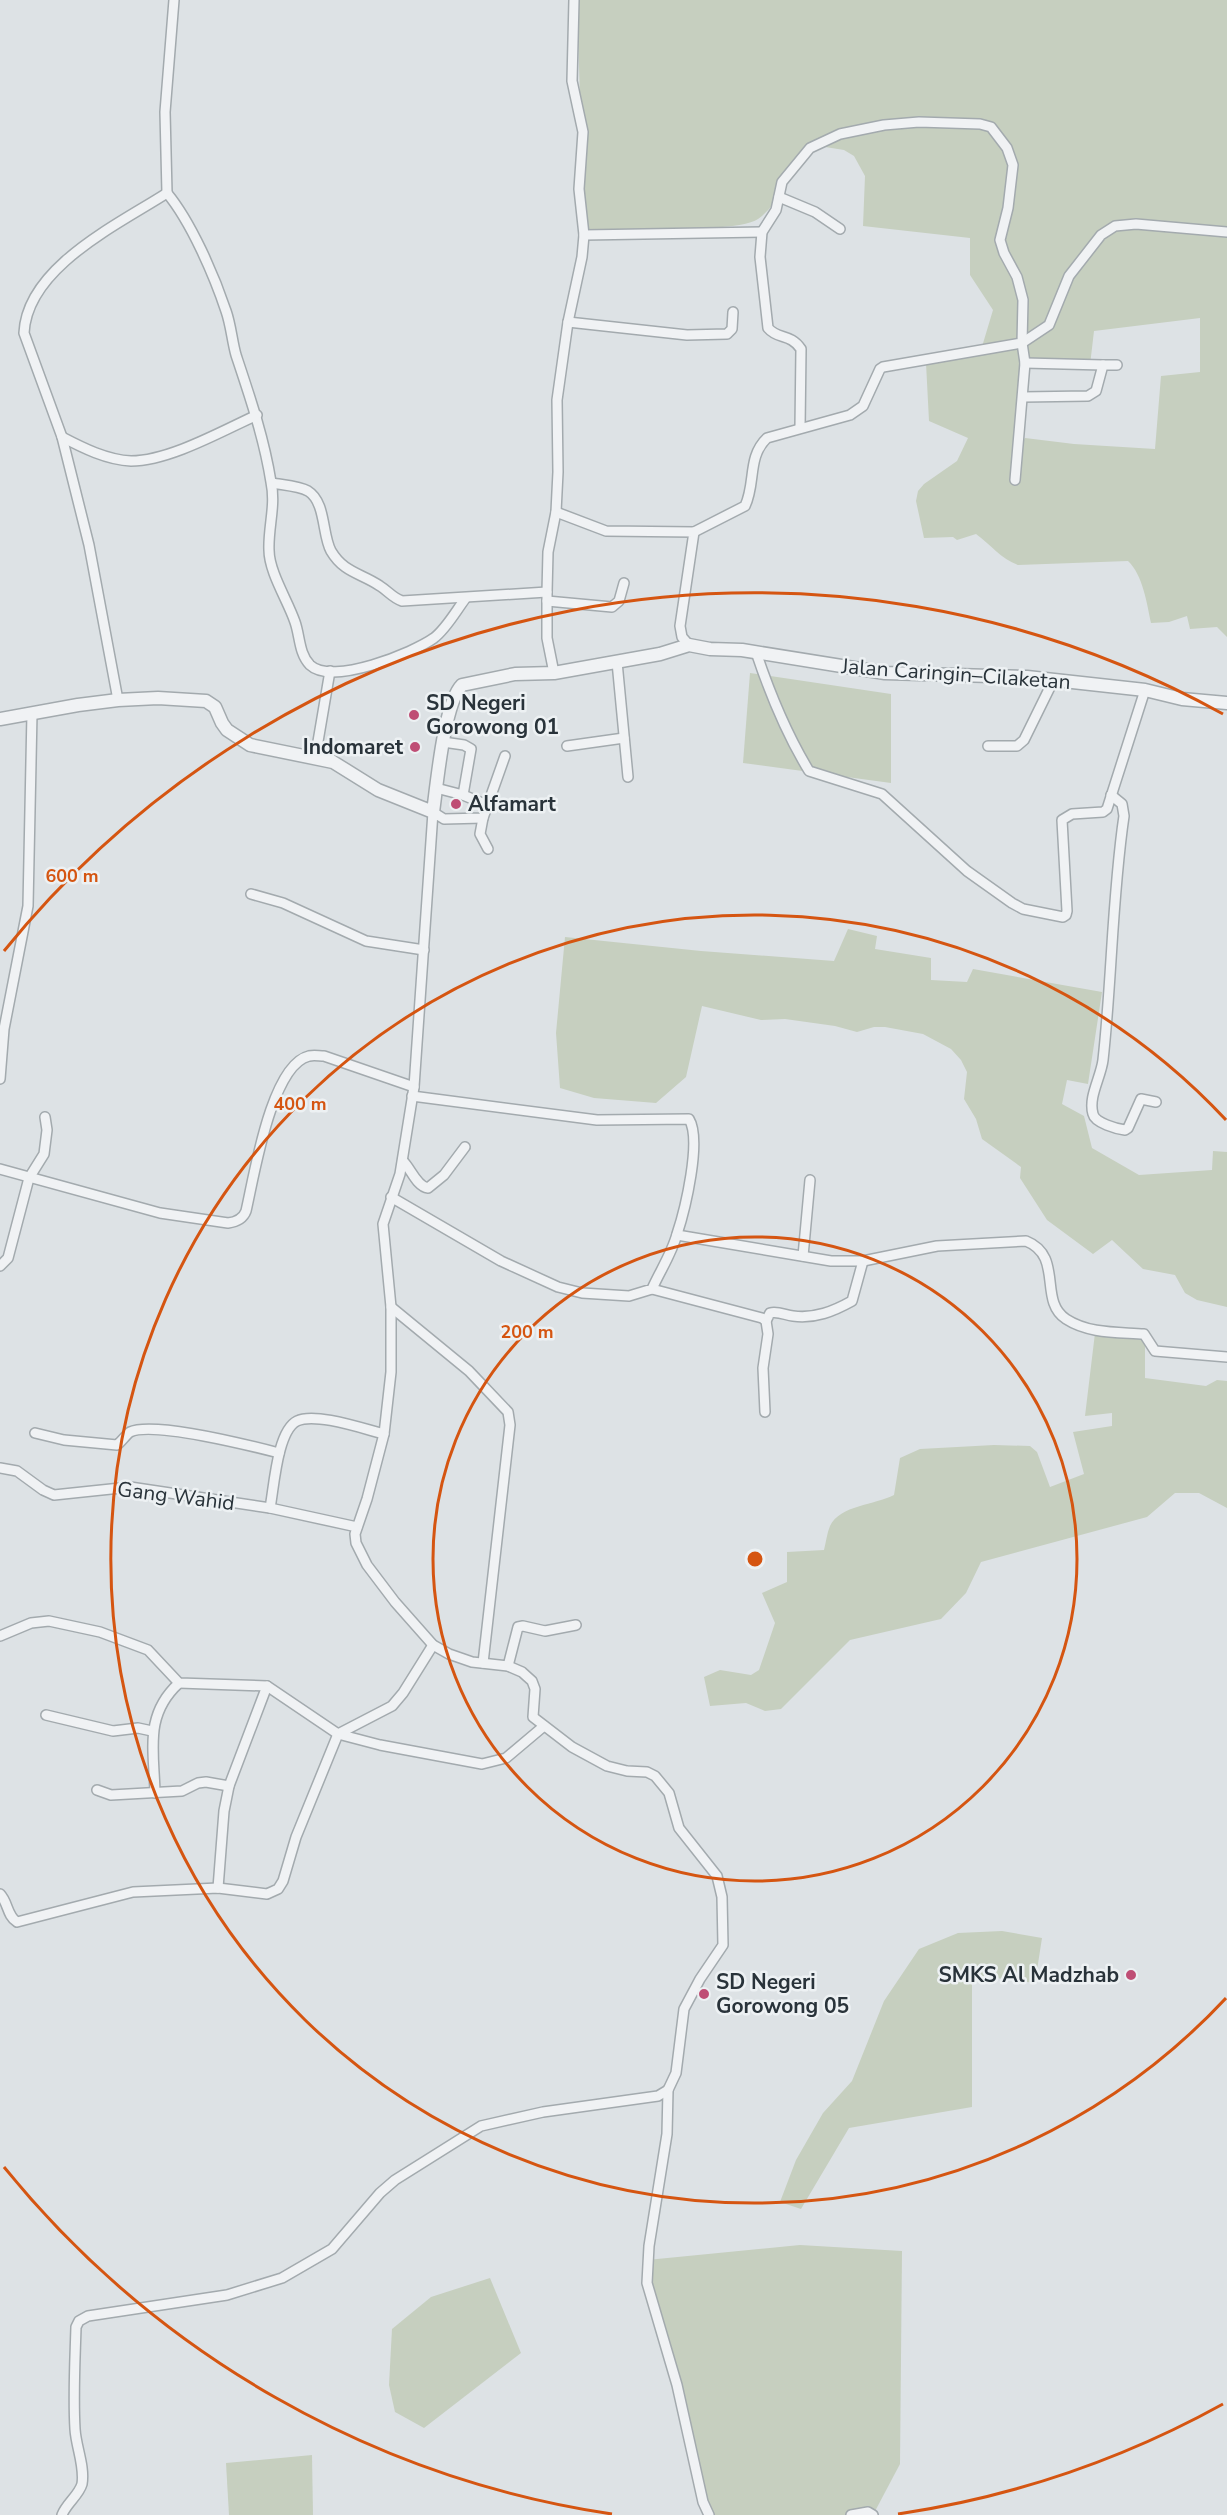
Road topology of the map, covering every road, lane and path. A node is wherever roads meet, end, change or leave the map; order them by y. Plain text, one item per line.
1 (174, 0) edge
2 (574, 0) edge
3 (167, 193) junction
4 (779, 197) junction
5 (840, 229) dead end
6 (762, 232) junction
7 (1227, 232) edge
8 (584, 235) junction
9 (733, 312) dead end
10 (568, 322) junction
11 (1022, 343) junction
12 (1025, 363) junction
13 (1103, 365) junction
14 (1117, 365) dead end
15 (1023, 397) junction
16 (256, 415) junction
17 (800, 428) junction
18 (62, 437) junction
19 (1015, 480) dead end
20 (272, 483) junction
21 (556, 512) junction
22 (694, 532) junction
23 (624, 583) dead end
24 (547, 597) junction
25 (465, 599) junction
26 (688, 645) junction
27 (756, 652) junction
28 (617, 662) junction
29 (330, 670) junction
30 (554, 673) junction
31 (1054, 679) junction
32 (1145, 690) junction
33 (118, 700) junction
34 (1227, 703) edge
35 (32, 713) junction
36 (0, 719) edge
37 (624, 738) junction
38 (443, 742) junction
39 (567, 746) dead end
40 (988, 746) dead end
41 (505, 756) dead end
42 (315, 759) junction
43 (628, 777) dead end
44 (436, 788) junction
45 (463, 795) junction
46 (1112, 795) junction
47 (487, 805) junction
48 (433, 812) junction
49 (483, 818) junction
50 (488, 849) dead end
51 (251, 894) dead end
52 (424, 950) junction
53 (2, 1030) edge
54 (0, 1080) edge
55 (413, 1091) junction
56 (1156, 1102) dead end
57 (45, 1117) dead end
58 (465, 1147) dead end
59 (403, 1161) junction
60 (0, 1169) edge
61 (29, 1178) junction
62 (810, 1180) dead end
63 (391, 1197) junction
64 (677, 1235) junction
65 (803, 1256) junction
66 (863, 1261) junction
67 (0, 1266) edge
68 (652, 1289) junction
69 (391, 1307) junction
70 (766, 1321) junction
71 (1227, 1357) edge
72 (765, 1412) dead end
73 (35, 1433) dead end
74 (384, 1434) junction
75 (279, 1453) junction
76 (0, 1468) edge
77 (270, 1508) junction
78 (357, 1527) junction
79 (576, 1625) dead end
80 (0, 1636) edge
81 (433, 1645) junction
82 (483, 1663) junction
83 (508, 1666) junction
84 (180, 1683) junction
85 (267, 1686) junction
86 (46, 1715) dead end
87 (544, 1726) junction
88 (152, 1731) junction
89 (338, 1734) junction
90 (229, 1786) junction
91 (97, 1790) dead end
92 (155, 1793) junction
93 (218, 1888) junction
94 (0, 1894) edge
95 (668, 2090) junction
96 (62, 2515) edge
97 (709, 2515) edge
98 (850, 2515) edge
99 (873, 2515) edge

1 - 3 street
2 - 8 street
3 - 16 street
3 - 18 street
4 - 5 street
4 - 6 street
4 - 11 street
6 - 8 street
6 - 17 street
7 - 11 street
8 - 10 street
9 - 10 street
10 - 21 street
11 - 12 street
11 - 17 street
12 - 13 street
12 - 15 street
13 - 14 street
13 - 15 street
15 - 19 street
16 - 18 street
16 - 20 street
17 - 22 street
18 - 33 street
20 - 25 street
20 - 29 street
21 - 22 street
21 - 24 street
22 - 26 street
23 - 24 street
24 - 25 street
24 - 30 street
25 - 29 street
26 - 27 street, Jalan Caringin–Cilaketan
26 - 28 street, Jalan Caringin–Cilaketan
27 - 31 street, Jalan Caringin–Cilaketan
27 - 46 street
28 - 30 street, Jalan Caringin–Cilaketan
28 - 37 street
29 - 42 street
30 - 38 street, Jalan Caringin–Cilaketan
31 - 32 street, Jalan Caringin–Cilaketan
31 - 40 street
32 - 34 street, Jalan Caringin–Cilaketan
32 - 46 street
33 - 35 street
33 - 42 street
35 - 36 street
35 - 53 street
37 - 39 street
37 - 43 street
38 - 44 street, Jalan Caringin–Cilaketan
38 - 45 street
41 - 47 street
42 - 48 street
44 - 45 street
44 - 48 street, Jalan Caringin–Cilaketan
45 - 47 street
46 - 56 street
47 - 49 street
48 - 49 street
48 - 52 street
49 - 50 street
51 - 52 street
52 - 55 street
53 - 54 street
55 - 59 street
55 - 61 street
55 - 64 street
57 - 61 street
58 - 59 street
59 - 63 street
60 - 61 street
61 - 67 street
62 - 65 street
63 - 68 street
63 - 69 street
64 - 65 street
64 - 68 street
65 - 66 street
66 - 70 street
66 - 71 street
68 - 70 street
69 - 74 street
69 - 82 street
70 - 72 street
73 - 75 street
74 - 75 street
74 - 78 street
75 - 77 street
76 - 77 street, Gang Wahid
77 - 78 street, Gang Wahid
78 - 81 street
79 - 83 street
80 - 84 street
81 - 82 street
81 - 89 street
82 - 83 street
83 - 87 street
84 - 85 street
84 - 88 street
85 - 89 street
85 - 90 street
86 - 88 street
87 - 89 street
87 - 95 street
88 - 92 street
89 - 93 street
90 - 92 street
90 - 93 street
91 - 92 street
93 - 94 street
95 - 96 street
95 - 97 street
98 - 99 street

